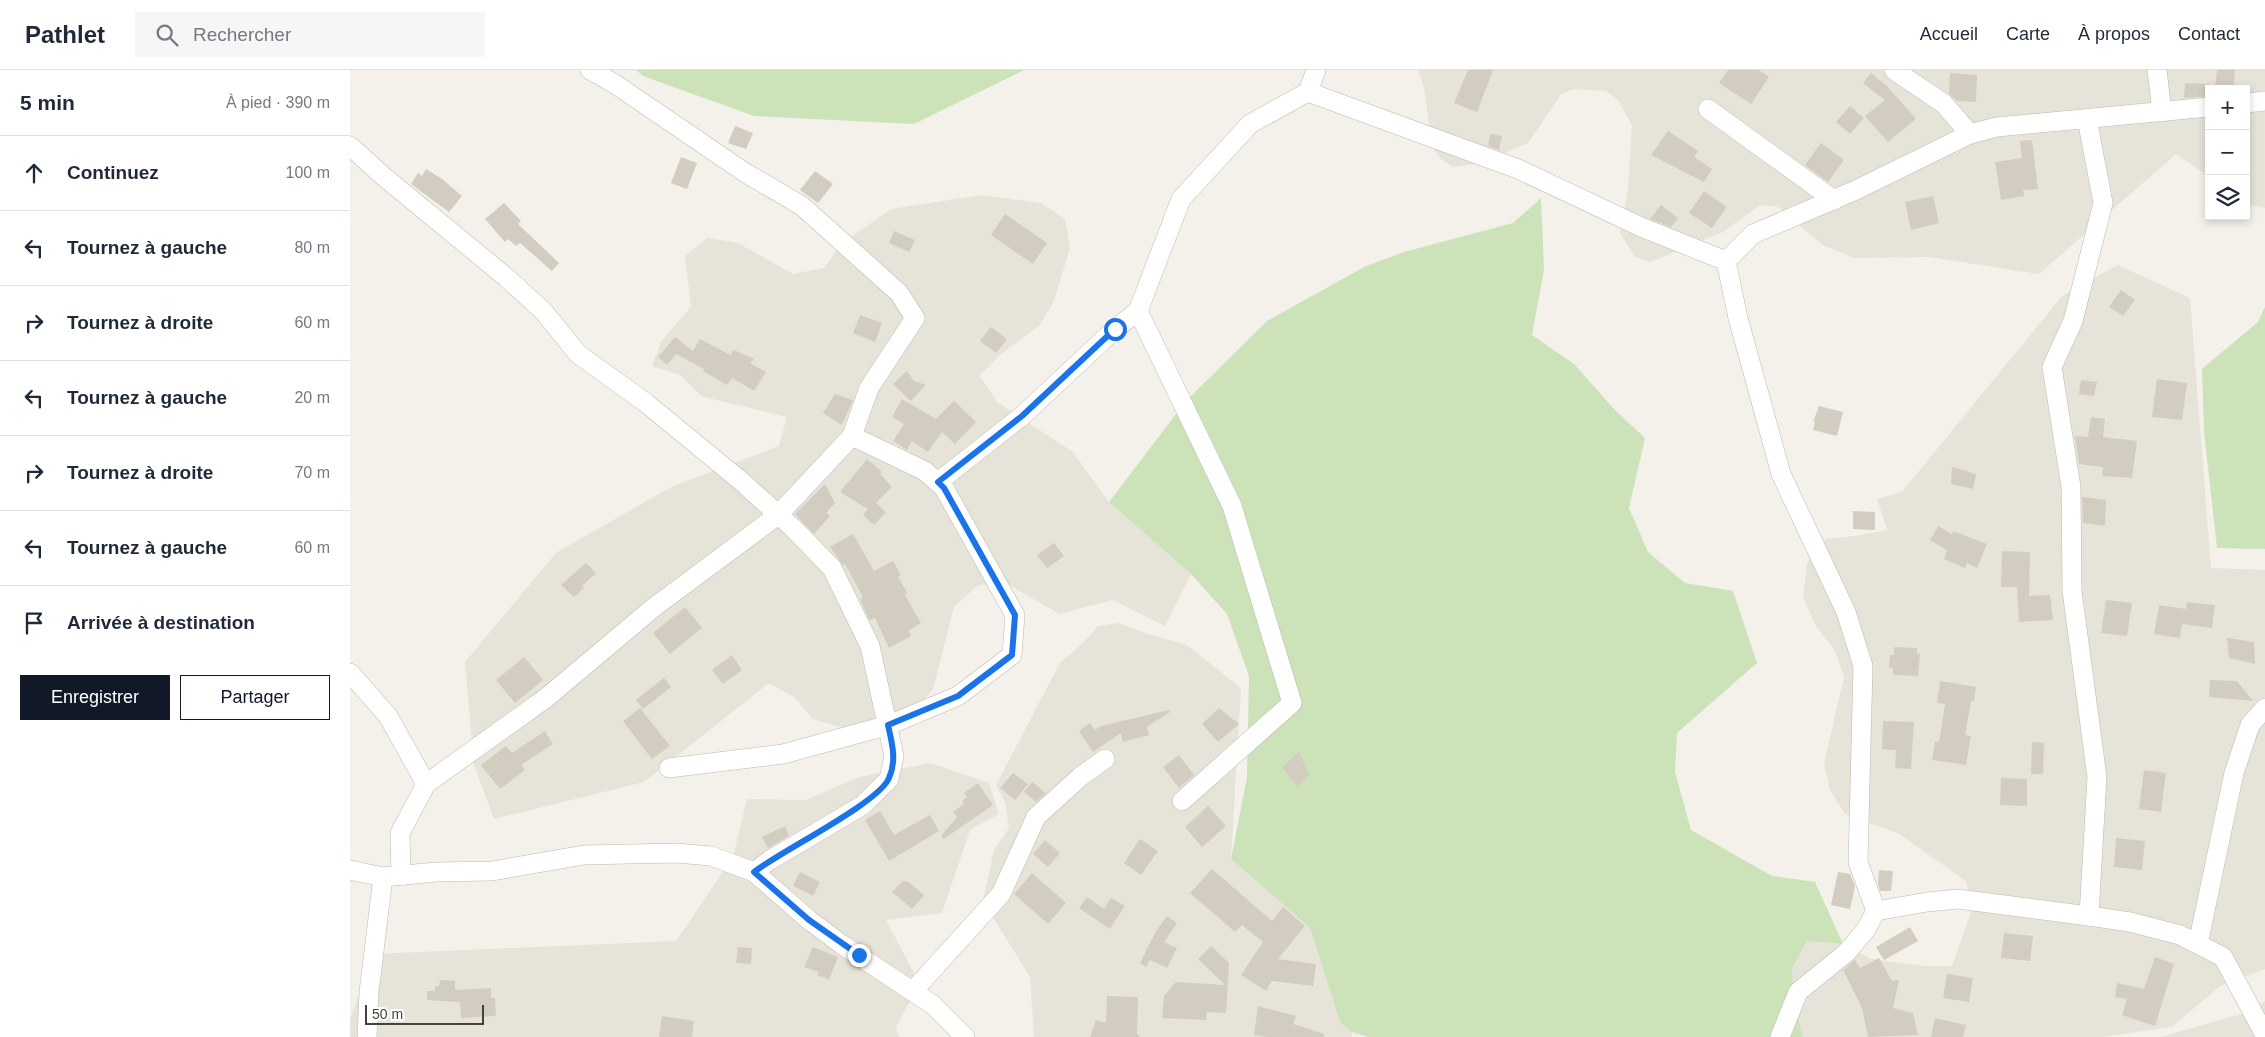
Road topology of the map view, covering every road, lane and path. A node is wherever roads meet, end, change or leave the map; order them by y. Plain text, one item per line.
1 (590, 70) edge
2 (1316, 70) edge
3 (1894, 70) edge
4 (2157, 70) edge
5 (1308, 92) junction
6 (2265, 102) edge
7 (2250, 103) edge
8 (2205, 107) edge
9 (1708, 109) dead end
10 (2162, 112) junction
11 (2087, 119) junction
12 (1970, 134) junction
13 (350, 146) edge
14 (1834, 200) junction
15 (1726, 261) junction
16 (1138, 312) junction
17 (852, 436) junction
18 (938, 482) junction
19 (778, 515) junction
20 (350, 673) edge
21 (2265, 708) edge
22 (888, 725) junction
23 (1105, 759) dead end
24 (670, 768) dead end
25 (426, 784) junction
26 (1182, 801) dead end
27 (350, 870) edge
28 (754, 872) junction
29 (392, 877) junction
30 (1876, 910) junction
31 (2089, 916) junction
32 (2198, 944) junction
33 (913, 991) junction
34 (2265, 1035) edge
35 (367, 1037) edge
36 (965, 1037) edge
37 (1780, 1037) edge

1 - 17 street
2 - 5 street
3 - 12 street
4 - 10 street
5 - 15 street
5 - 16 street
6 - 7 street
8 - 10 street
9 - 14 street
10 - 11 street
11 - 12 street
11 - 31 street
12 - 14 street
13 - 19 street
14 - 15 street
15 - 30 street
16 - 18 street
16 - 26 street
17 - 18 street
17 - 19 street
18 - 22 street
19 - 22 street
19 - 25 street
20 - 25 street
21 - 32 street
22 - 24 street
22 - 28 street
23 - 33 street
25 - 29 street
27 - 29 street
28 - 29 street
28 - 33 street
29 - 35 street
30 - 31 street
30 - 37 street
31 - 32 street
32 - 34 street
33 - 36 street

